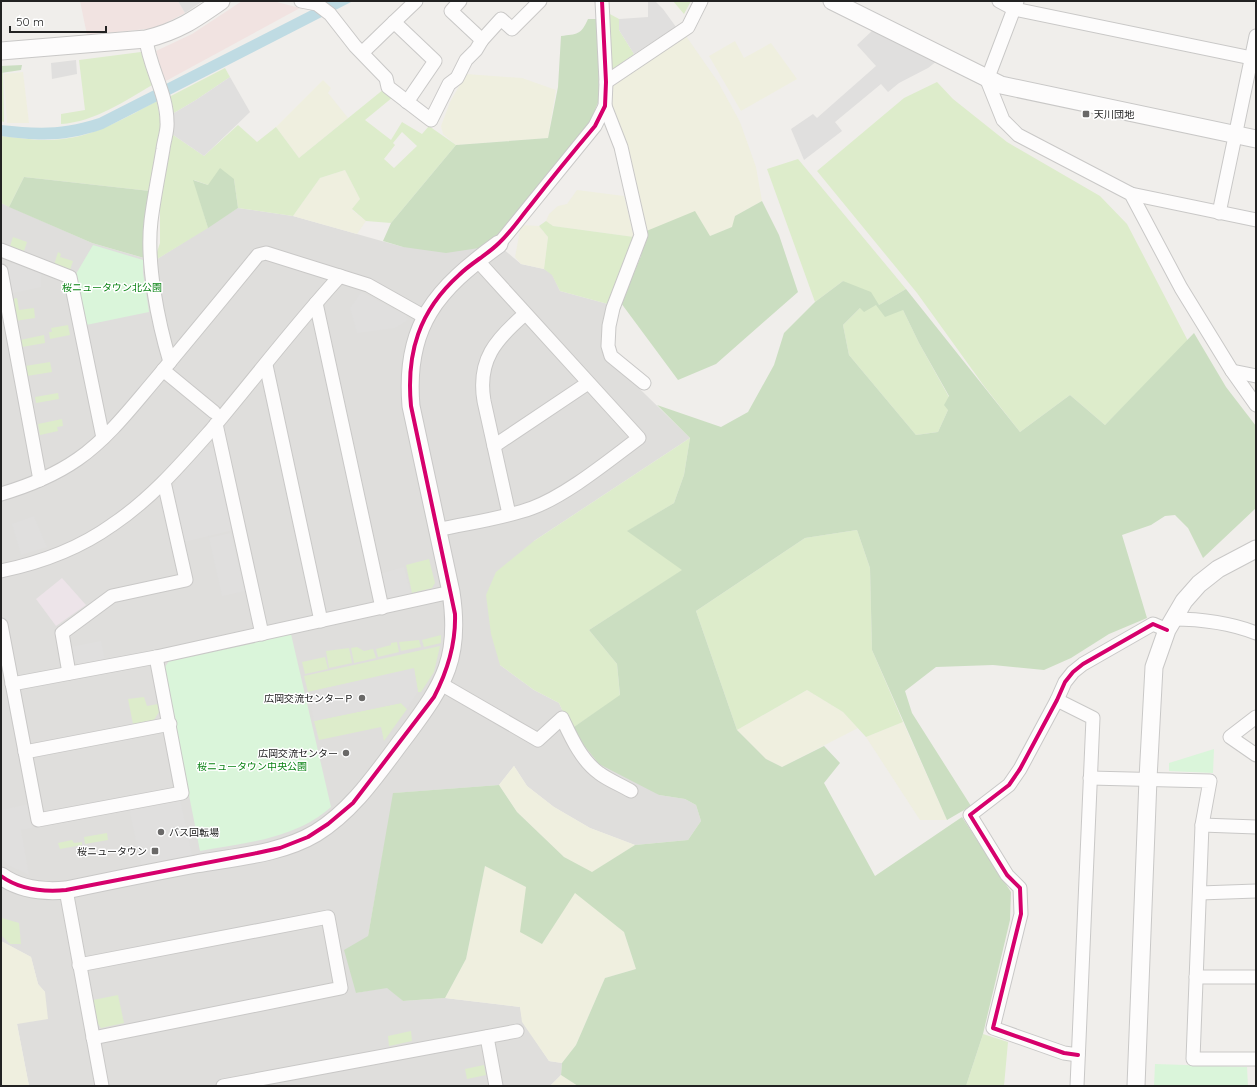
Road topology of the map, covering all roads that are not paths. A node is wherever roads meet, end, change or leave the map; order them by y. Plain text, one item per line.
1 (221, 1) edge
2 (301, 1) edge
3 (416, 1) edge
4 (460, 1) edge
5 (540, 1) edge
6 (602, 1) edge
7 (701, 1) edge
8 (832, 1) edge
9 (999, 1) edge
10 (1016, 5) edge
11 (394, 22) junction
12 (1256, 36) edge
13 (146, 39) junction
14 (482, 40) junction
15 (1, 52) edge
16 (363, 52) junction
17 (1254, 58) edge
18 (987, 80) junction
19 (606, 82) junction
20 (407, 102) junction
21 (605, 106) junction
22 (1235, 134) junction
23 (1256, 139) edge
24 (1131, 194) junction
25 (1219, 213) junction
26 (1256, 220) edge
27 (499, 244) joint
28 (1, 250) edge
29 (477, 260) junction
30 (1, 272) edge
31 (340, 276) junction
32 (316, 304) junction
33 (525, 314) junction
34 (425, 317) junction
35 (266, 365) junction
36 (166, 366) junction
37 (1232, 371) junction
38 (1256, 376) edge
39 (588, 383) junction
40 (644, 383) dead end
41 (1256, 405) edge
42 (215, 418) junction
43 (103, 438) junction
44 (494, 446) junction
45 (40, 480) junction
46 (164, 482) junction
47 (1, 494) edge
48 (509, 514) junction
49 (437, 530) junction
50 (1256, 549) edge
51 (1, 571) edge
52 (451, 592) junction
53 (382, 608) junction
54 (321, 621) junction
55 (1170, 624) junction
56 (1, 625) edge
57 (1256, 633) edge
58 (262, 634) junction
59 (156, 657) junction
60 (69, 673) junction
61 (12, 684) junction
62 (441, 684) junction
63 (1057, 700) junction
64 (1256, 717) edge
65 (170, 724) junction
66 (25, 752) junction
67 (1256, 755) edge
68 (1090, 778) junction
69 (1148, 779) junction
70 (632, 791) dead end
71 (1202, 825) junction
72 (1256, 827) edge
73 (1, 877) edge
74 (66, 890) junction
75 (1256, 891) edge
76 (1200, 893) junction
77 (79, 965) junction
78 (1196, 977) junction
79 (1256, 977) edge
80 (517, 1031) dead end
81 (487, 1036) junction
82 (93, 1038) junction
83 (1078, 1055) junction
84 (1256, 1059) edge
85 (102, 1086) edge
86 (224, 1086) edge
87 (496, 1086) edge
88 (1077, 1086) edge
89 (1136, 1086) edge

1 - 13 street
2 - 16 street
3 - 11 street
4 - 14 street
5 - 14 street
6 - 19 street
7 - 19 street
8 - 18 street
9 - 10 street
10 - 17 street
10 - 18 street
11 - 16 street
11 - 20 street
12 - 17 street
13 - 15 street
13 - 36 street
14 - 20 street
16 - 20 street
17 - 22 street
18 - 22 street
18 - 24 street
19 - 21 street
21 - 27 street
21 - 40 street
22 - 23 street
22 - 25 street
24 - 25 street
24 - 37 street
25 - 26 street
27 - 29 street
28 - 43 street
29 - 33 street
29 - 34 street
30 - 45 street
31 - 32 street
31 - 34 street
31 - 36 street
32 - 35 street
32 - 53 street
33 - 39 street
33 - 44 street
34 - 49 street
35 - 42 street
35 - 54 street
36 - 42 street
36 - 43 street
37 - 38 street
37 - 41 street
39 - 44 street
39 - 48 street
42 - 46 street
42 - 58 street
43 - 45 street
44 - 48 street
45 - 47 street
46 - 51 street
46 - 60 street
48 - 49 street
49 - 52 street
50 - 55 street
52 - 53 street
52 - 62 street
53 - 54 street
54 - 58 street
55 - 57 street
55 - 63 street
55 - 69 street
56 - 61 street
58 - 59 street
59 - 60 street
59 - 65 street
60 - 61 street
61 - 66 street
62 - 70 street
62 - 74 street
63 - 68 street
63 - 83 street
64 - 67 street
65 - 66 street
65 - 66 street
68 - 69 street
68 - 83 street
69 - 71 street
69 - 89 street
71 - 72 street
71 - 76 street
73 - 74 street
74 - 77 street
75 - 76 street
76 - 78 street
77 - 82 street
77 - 82 street
78 - 79 street
78 - 84 street
80 - 81 street
81 - 86 street
81 - 87 street
82 - 85 street
83 - 88 street

